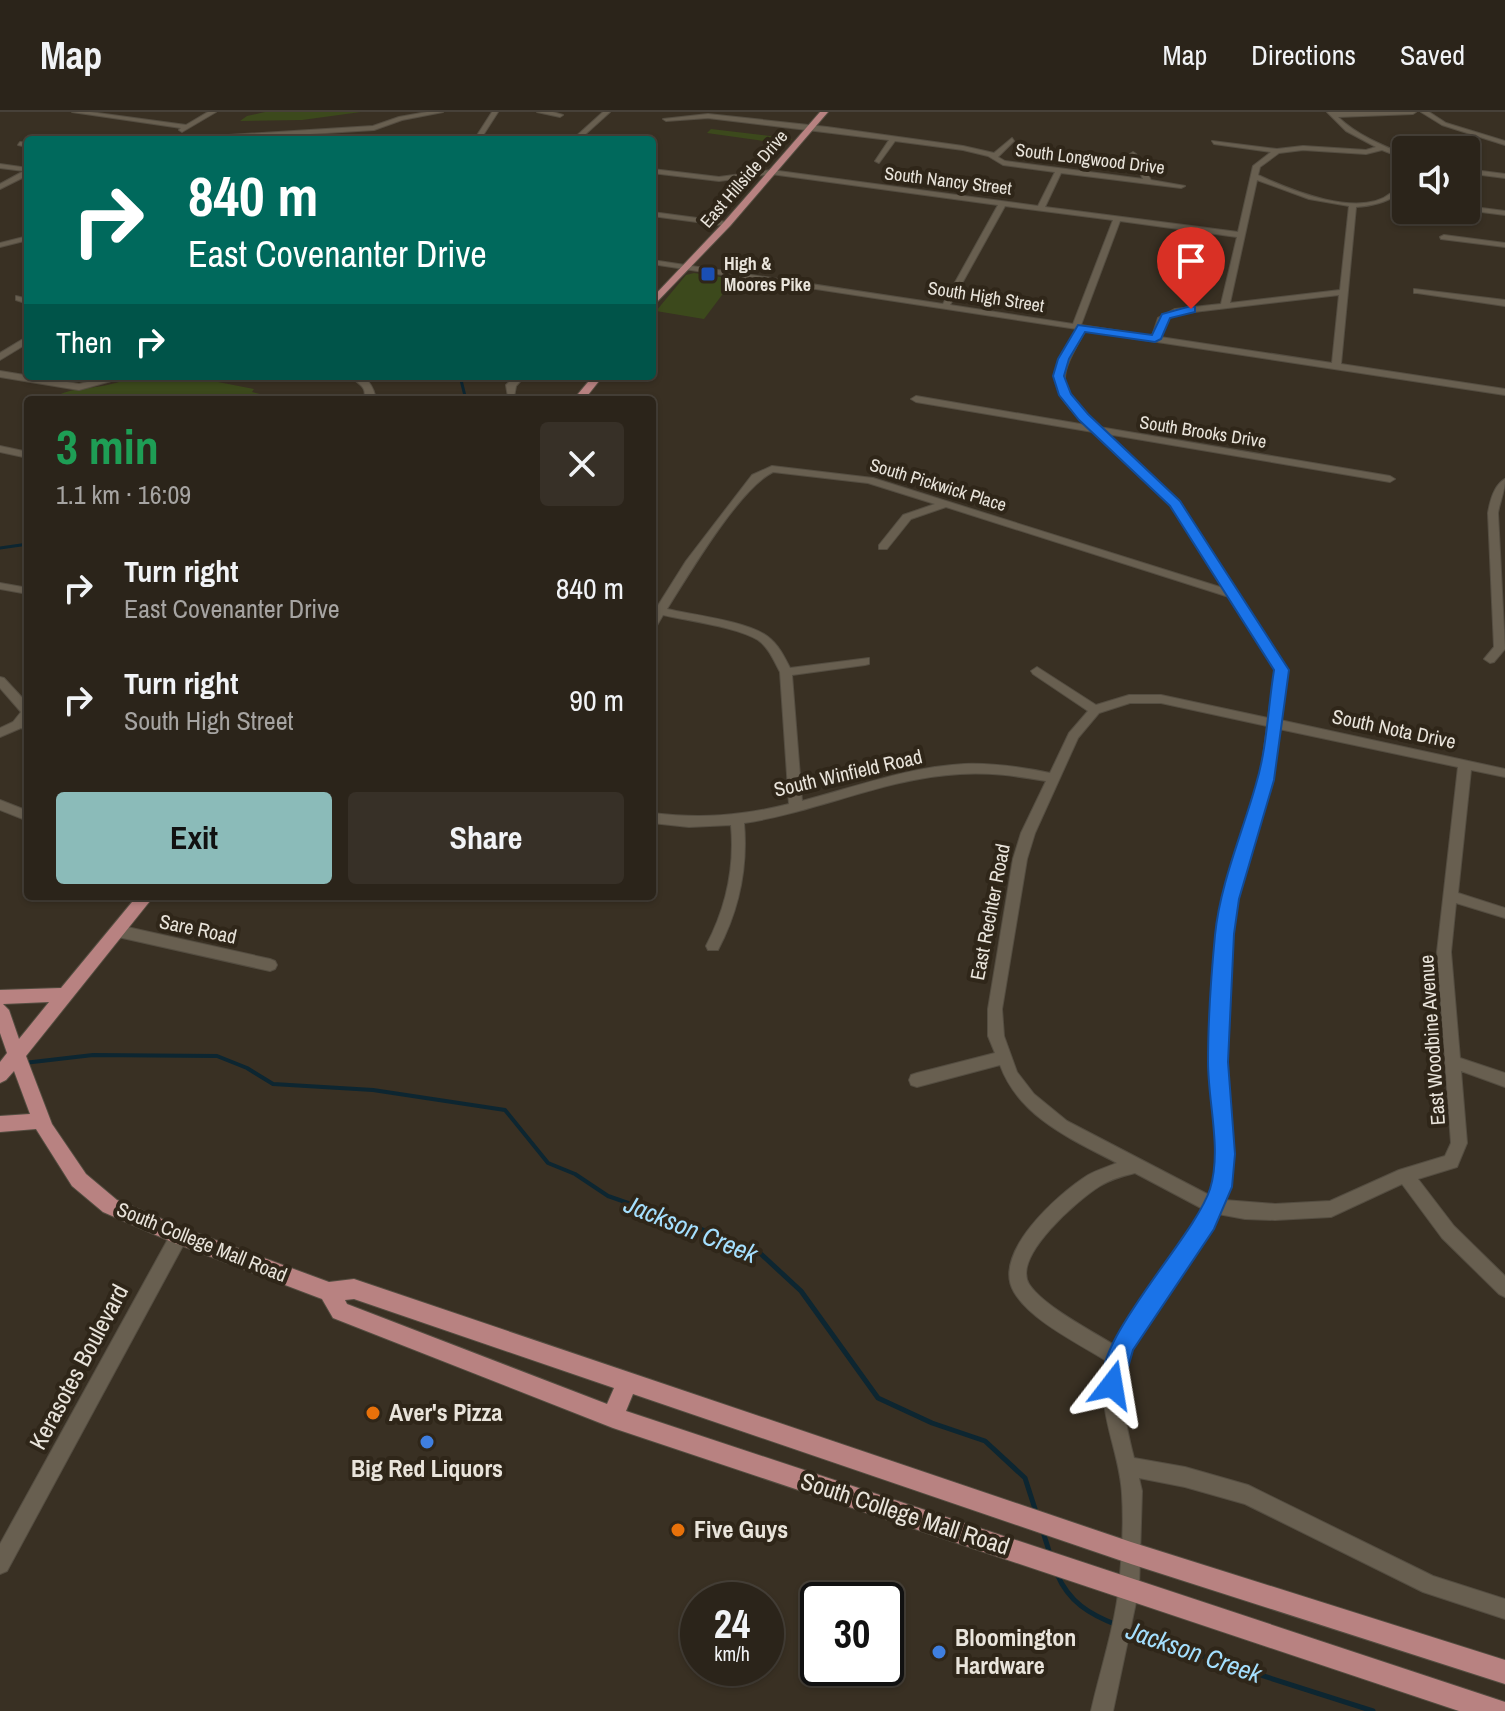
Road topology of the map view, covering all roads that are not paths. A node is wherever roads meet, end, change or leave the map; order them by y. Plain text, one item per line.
1 (75, 112) edge
2 (213, 112) edge
3 (440, 112) edge
4 (495, 112) edge
5 (540, 112) edge
6 (607, 112) edge
7 (824, 112) edge
8 (1413, 112) edge
9 (1424, 112) edge
10 (426, 113) edge
11 (1331, 113) edge
12 (560, 115) dead end
13 (666, 119) dead end
14 (188, 127) junction
15 (810, 127) junction
16 (374, 128) junction
17 (177, 136) edge
18 (266, 136) edge
19 (376, 136) edge
20 (480, 136) edge
21 (580, 136) edge
22 (893, 139) junction
23 (1012, 140) dead end
24 (1214, 142) dead end
25 (1505, 143) edge
26 (1382, 148) junction
27 (1277, 151) junction
28 (1392, 152) edge
29 (1133, 154) dead end
30 (994, 157) junction
31 (879, 161) dead end
32 (0, 166) edge
33 (24, 170) edge
34 (656, 171) edge
35 (771, 172) junction
36 (1058, 172) junction
37 (24, 173) edge
38 (1480, 173) edge
39 (1254, 176) junction
40 (1505, 176) edge
41 (1149, 183) junction
42 (1181, 186) dead end
43 (0, 187) edge
44 (1392, 195) edge
45 (1390, 197) joint
46 (1003, 203) junction
47 (1353, 204) junction
48 (1041, 208) junction
49 (1480, 210) edge
50 (1505, 213) edge
51 (656, 215) edge
52 (1117, 219) junction
53 (727, 224) junction
54 (1241, 235) junction
55 (1444, 237) dead end
56 (24, 239) edge
57 (0, 245) edge
58 (1505, 245) edge
59 (656, 263) edge
60 (687, 267) junction
61 (1417, 291) dead end
62 (1342, 292) junction
63 (656, 300) edge
64 (1505, 303) edge
65 (1225, 305) junction
66 (945, 307) junction
67 (1079, 327) junction
68 (1155, 339) junction
69 (24, 342) edge
70 (0, 357) edge
71 (1336, 366) junction
72 (0, 374) edge
73 (24, 378) edge
74 (36, 380) edge
75 (110, 380) edge
76 (516, 380) edge
77 (595, 380) edge
78 (1505, 392) edge
79 (511, 395) dead end
80 (581, 396) edge
81 (916, 399) dead end
82 (1099, 431) junction
83 (0, 449) edge
84 (24, 454) edge
85 (1390, 479) dead end
86 (1505, 482) edge
87 (946, 504) junction
88 (883, 547) dead end
89 (0, 586) edge
90 (24, 590) edge
91 (1235, 595) junction
92 (656, 610) edge
93 (1490, 659) dead end
94 (865, 661) dead end
95 (1037, 671) dead end
96 (786, 672) junction
97 (0, 681) edge
98 (24, 708) edge
99 (1095, 710) junction
100 (1274, 723) junction
101 (24, 726) edge
102 (0, 733) edge
103 (1465, 765) junction
104 (1505, 773) edge
105 (1053, 778) junction
106 (0, 805) edge
107 (796, 806) junction
108 (24, 814) edge
109 (656, 818) edge
110 (737, 820) junction
111 (1450, 896) junction
112 (143, 900) edge
113 (1505, 913) edge
114 (118, 931) junction
115 (713, 946) dead end
116 (270, 965) dead end
117 (67, 995) junction
118 (0, 997) edge
119 (0, 1010) edge
120 (19, 1051) junction
121 (1003, 1058) junction
122 (1453, 1062) junction
123 (0, 1075) edge
124 (917, 1080) dead end
125 (1505, 1080) edge
126 (41, 1121) junction
127 (0, 1124) edge
128 (1135, 1165) junction
129 (1405, 1175) junction
130 (1215, 1206) junction
131 (179, 1236) junction
132 (1505, 1288) edge
133 (329, 1292) junction
134 (1117, 1357) junction
135 (626, 1384) junction
136 (613, 1417) junction
137 (1128, 1467) junction
138 (1131, 1553) junction
139 (0, 1564) edge
140 (1127, 1599) junction
141 (1505, 1609) edge
142 (1505, 1672) edge
143 (1102, 1711) edge
144 (1496, 1711) edge

1 - 14 street
2 - 14 street
3 - 10 street
4 - 20 street
5 - 12 street
6 - 21 street
7 - 15 main road, East Hillside Drive
8 - 11 street
9 - 25 street
10 - 16 street
11 - 26 street
13 - 15 street, South Longwood Drive
14 - 17 street
15 - 22 street, South Longwood Drive
15 - 35 main road, East Hillside Drive
16 - 18 street
16 - 19 street
22 - 30 street, South Longwood Drive
22 - 31 street
23 - 30 street
24 - 27 street
26 - 27 street
26 - 28 street
27 - 39 street
29 - 41 street
30 - 36 street, South Longwood Drive
32 - 33 street
34 - 35 street, South Nancy Street
35 - 46 street, South Nancy Street
35 - 53 main road, East Hillside Drive
36 - 41 street, South Longwood Drive
36 - 48 street
37 - 43 street
38 - 40 street
39 - 47 street
39 - 54 street
41 - 42 street, South Longwood Drive
44 - 45 street
45 - 47 street
46 - 48 street, South Nancy Street
46 - 66 street
47 - 62 street
48 - 52 street, South Nancy Street
49 - 50 street
51 - 53 street
52 - 54 street, South Nancy Street
52 - 67 street
53 - 60 main road, East Hillside Drive
54 - 65 street
55 - 58 street
56 - 57 street
59 - 60 street, South High Street
60 - 63 main road, East Hillside Drive
60 - 66 street, South High Street
61 - 64 street
62 - 65 street
62 - 71 street
65 - 68 street
66 - 67 street, South High Street
67 - 68 street, South High Street
67 - 82 street
68 - 71 street, South High Street
69 - 70 street
71 - 78 street, South High Street
72 - 73 street
74 - 75 street
76 - 79 street
77 - 80 main road
81 - 82 street, South Brooks Drive
82 - 85 street, South Brooks Drive
82 - 91 street
83 - 84 street
86 - 93 street
87 - 88 street
87 - 91 street, South Pickwick Place
87 - 92 street, South Pickwick Place
89 - 90 street
91 - 100 street
92 - 96 street
94 - 96 street
95 - 99 street
96 - 107 street
97 - 98 street
99 - 100 street
99 - 105 street, East Rechter Road
100 - 103 street, South Nota Drive
100 - 130 street
101 - 102 street
103 - 104 street, South Nota Drive
103 - 111 street, East Woodbine Avenue
105 - 107 street, South Winfield Road
105 - 121 street, East Rechter Road
106 - 108 street
107 - 110 street, South Winfield Road
109 - 110 street, South Winfield Road
110 - 115 street
111 - 113 street
111 - 122 street, East Woodbine Avenue
112 - 114 main road
114 - 116 street, Sare Road
114 - 117 main road
117 - 118 main road
117 - 120 main road
119 - 120 main road, South College Mall Road
120 - 123 main road
120 - 126 main road, South College Mall Road
121 - 124 street
121 - 128 street, East Rechter Road
122 - 125 street
122 - 129 street, East Woodbine Avenue
126 - 127 main road
126 - 131 main road, South College Mall Road
128 - 130 street, East Rechter Road
128 - 134 street
129 - 130 street, East Woodbine Avenue
129 - 132 street
130 - 134 street
131 - 133 main road, South College Mall Road
131 - 139 street, Kerasotes Boulevard
133 - 135 main road, South College Mall Road
133 - 136 main road, South College Mall Road
134 - 137 street
135 - 136 main road
135 - 138 main road, South College Mall Road
136 - 140 main road, South College Mall Road
137 - 138 street
137 - 141 street
138 - 140 street
138 - 142 main road, South College Mall Road
140 - 143 street
140 - 144 main road, South College Mall Road

